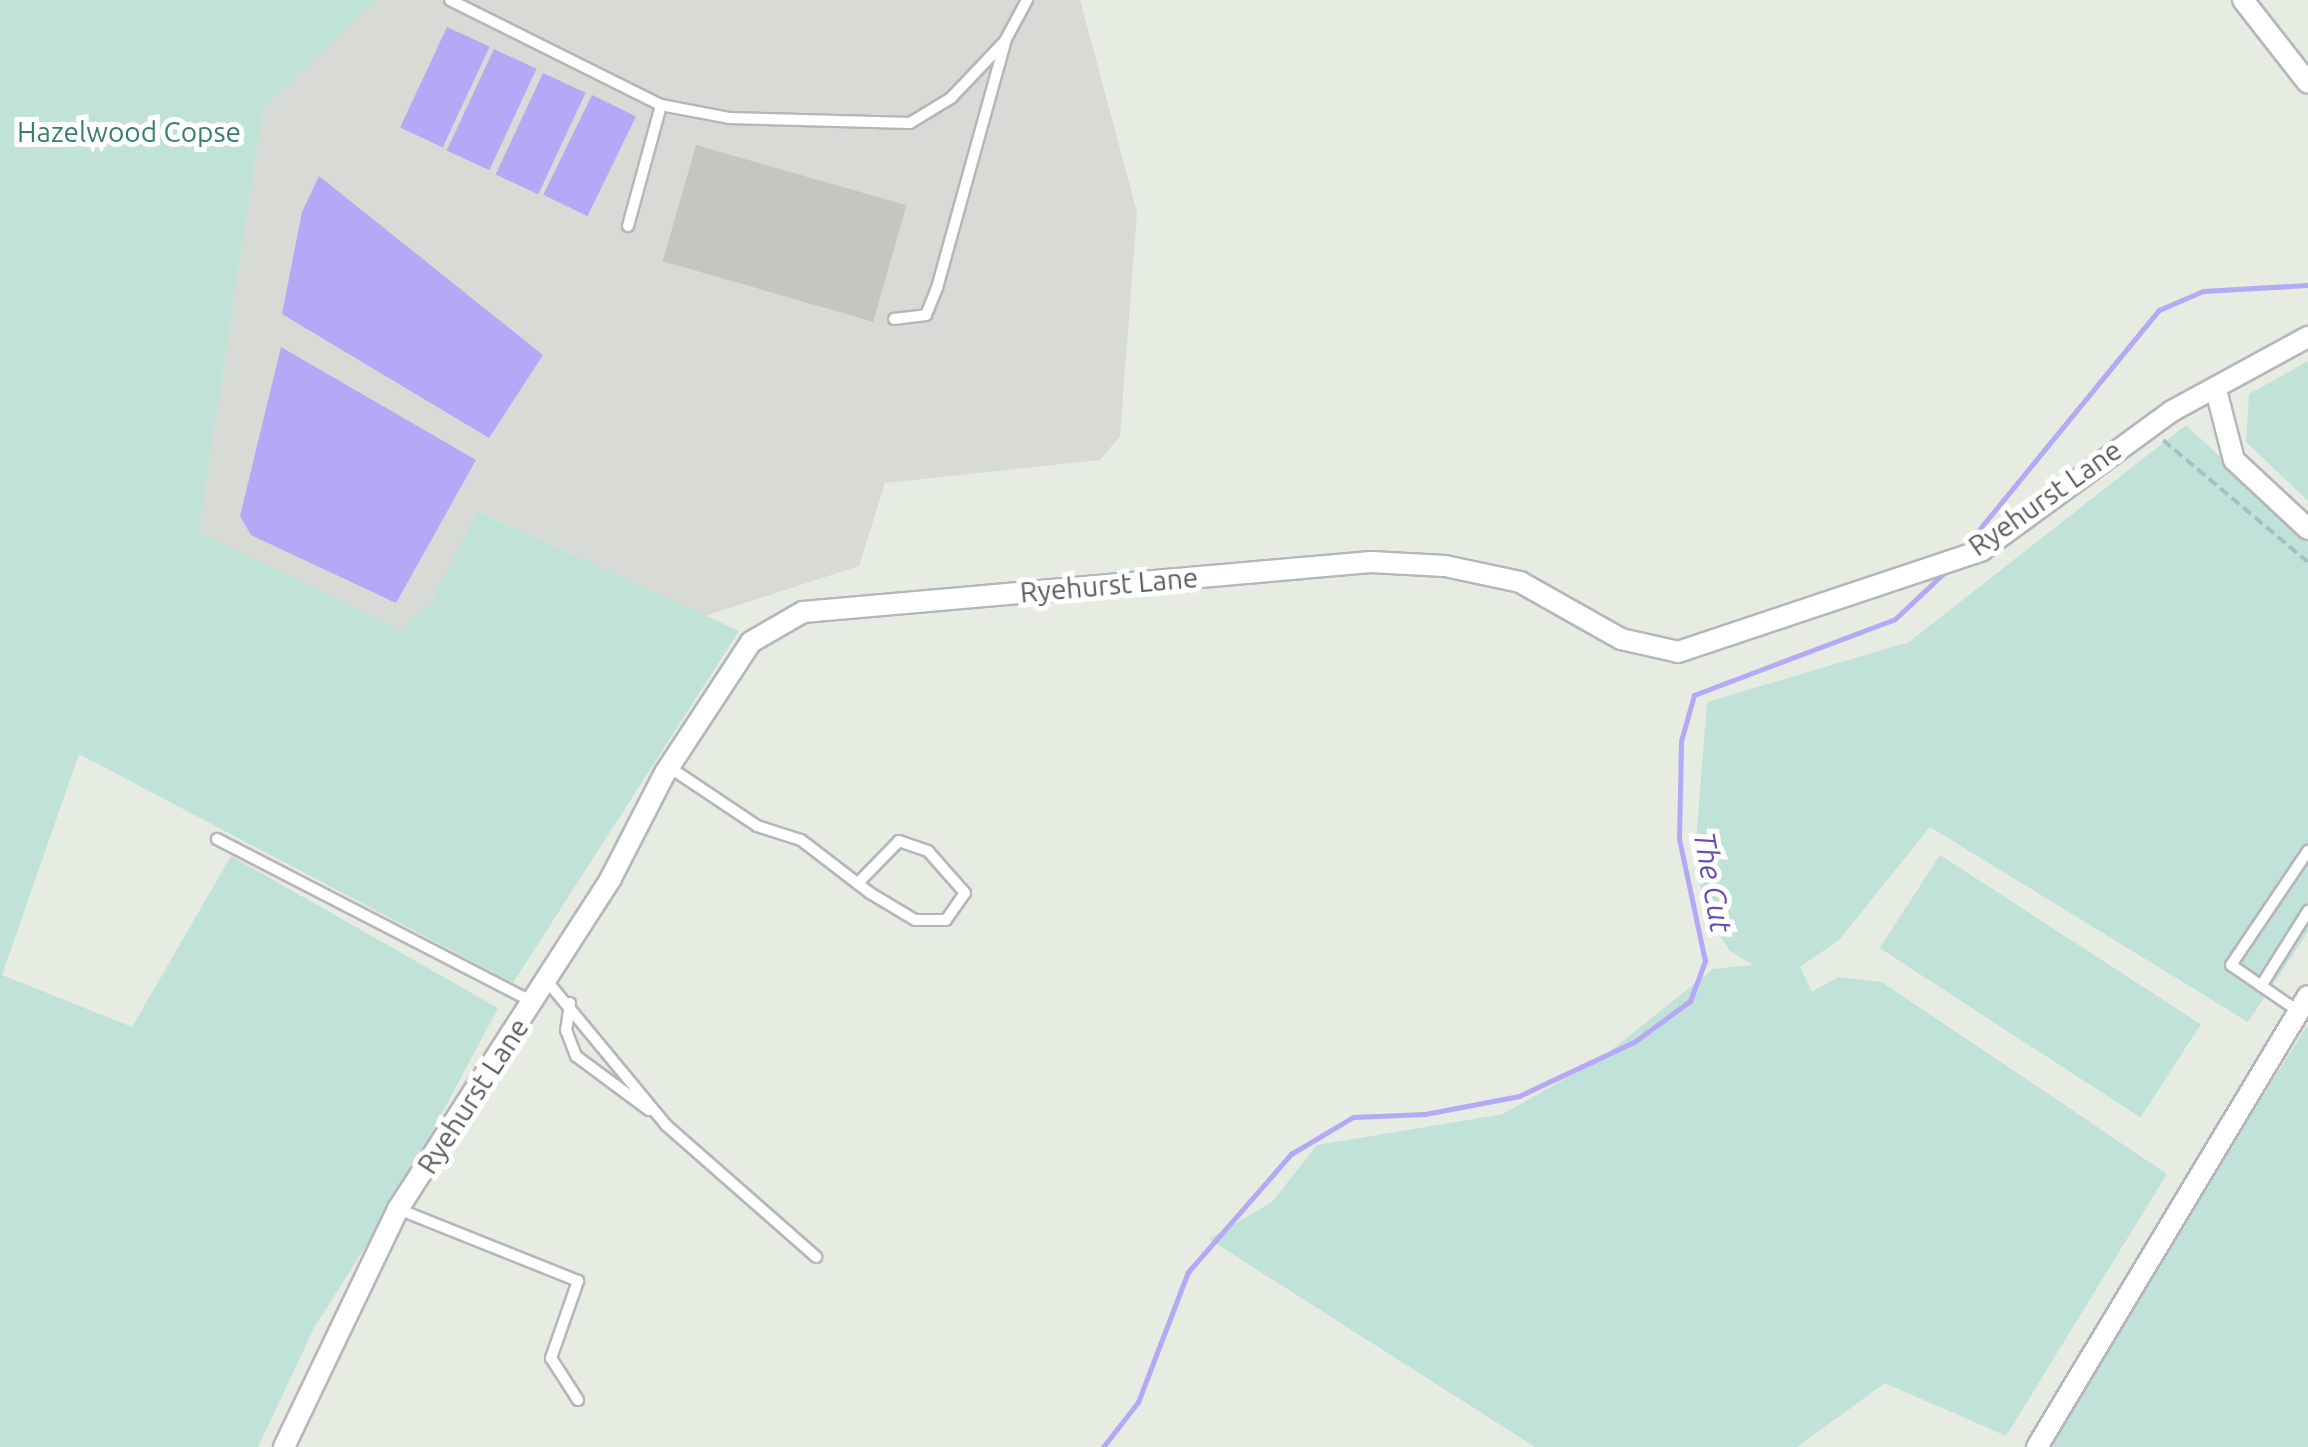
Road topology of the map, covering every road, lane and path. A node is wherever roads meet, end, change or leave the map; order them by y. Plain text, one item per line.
1 (450, 0) edge
2 (1027, 0) edge
3 (2243, 0) edge
4 (1005, 41) junction
5 (2308, 83) edge
6 (661, 105) junction
7 (628, 226) dead end
8 (894, 318) dead end
9 (2308, 337) edge
10 (2216, 390) junction
11 (2149, 426) junction
12 (2308, 529) edge
13 (2308, 562) edge
14 (669, 767) junction
15 (216, 838) dead end
16 (2308, 851) edge
17 (858, 883) junction
18 (2308, 911) edge
19 (547, 981) junction
20 (2262, 986) junction
21 (534, 1002) junction
22 (570, 1003) junction
23 (2304, 1004) edge
24 (658, 1116) junction
25 (398, 1209) junction
26 (816, 1257) dead end
27 (578, 1400) dead end
28 (284, 1447) edge
29 (2037, 1447) edge

1 - 6 lane
2 - 4 lane
3 - 5 street
4 - 6 lane
4 - 8 lane
6 - 7 lane
9 - 10 street, Ryehurst Lane
10 - 11 street, Ryehurst Lane
10 - 12 street
11 - 13 path
11 - 14 street, Ryehurst Lane
14 - 17 lane
14 - 19 street, Ryehurst Lane
15 - 21 lane
16 - 20 lane
17 - 17 lane
18 - 20 lane
19 - 21 street, Ryehurst Lane
19 - 22 lane
20 - 23 lane
21 - 25 street, Ryehurst Lane
22 - 24 lane
22 - 24 lane
23 - 29 street
24 - 26 lane
25 - 27 lane
25 - 28 street, Ryehurst Lane

